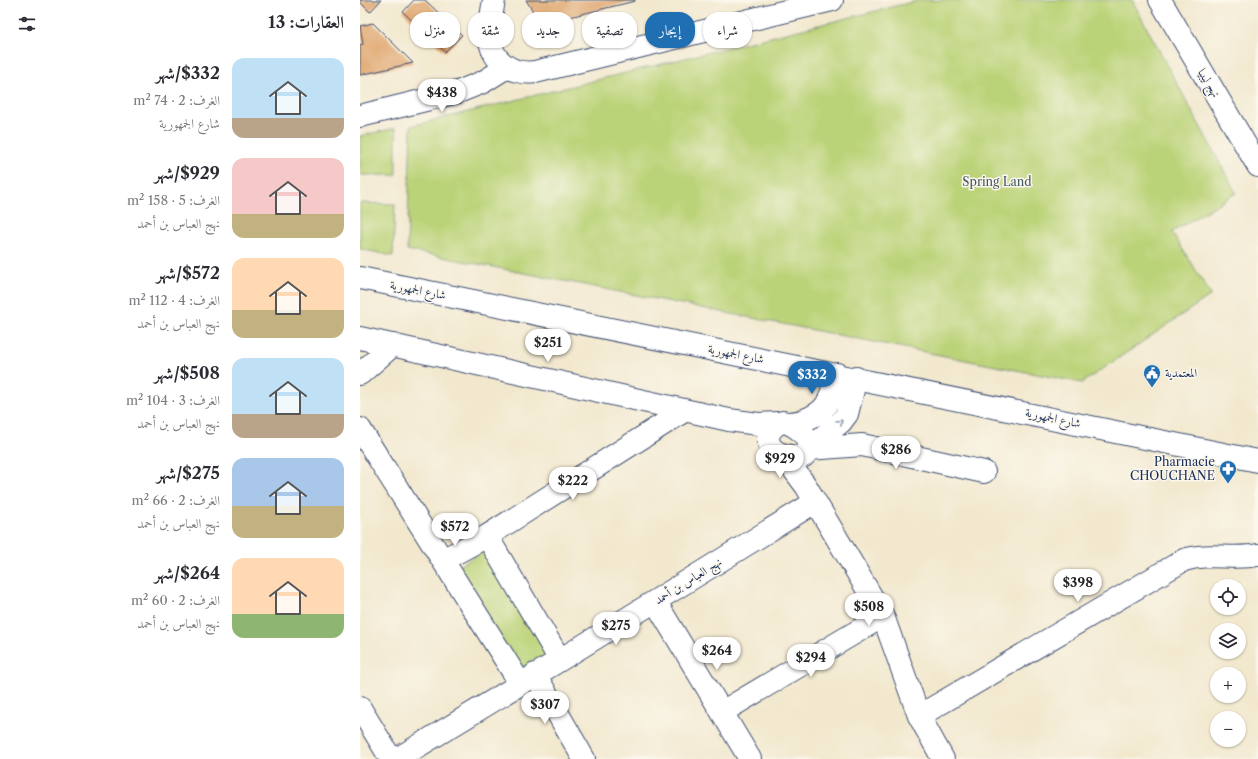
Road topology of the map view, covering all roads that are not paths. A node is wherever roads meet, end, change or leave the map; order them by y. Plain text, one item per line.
1 (494, 0) edge
2 (832, 0) edge
3 (1160, 0) edge
4 (507, 68) junction
5 (360, 116) edge
6 (1258, 166) edge
7 (360, 278) edge
8 (360, 338) edge
9 (393, 345) junction
10 (360, 374) edge
11 (847, 376) junction
12 (684, 411) junction
13 (729, 420) junction
14 (783, 423) junction
15 (360, 429) edge
16 (774, 448) junction
17 (809, 449) junction
18 (1256, 459) edge
19 (984, 472) dead end
20 (811, 494) junction
21 (487, 536) junction
22 (1258, 555) edge
23 (443, 560) junction
24 (655, 601) junction
25 (883, 616) junction
26 (560, 660) junction
27 (527, 679) junction
28 (360, 708) edge
29 (722, 712) junction
30 (919, 716) junction
31 (390, 759) edge
32 (397, 759) edge
33 (584, 759) edge
34 (750, 759) edge
35 (943, 759) edge

1 - 4 street
2 - 4 street
3 - 6 street, نهج ليبيا
4 - 5 street
7 - 11 street, شارع الجمهورية
8 - 9 street
9 - 10 street
9 - 12 street
11 - 14 street
17 -> 11 street
11 - 18 street, شارع الجمهورية
12 - 13 street
12 - 21 street
13 - 14 street
13 - 16 street
14 - 16 street
14 - 17 street
15 - 23 street
16 - 17 street
16 - 20 street
17 - 19 street
17 - 20 street
20 - 24 street, نهج العباس بن أحمد
20 - 25 street
21 - 23 street
21 - 26 street
22 - 30 street
23 - 27 street
24 - 26 street, نهج العباس بن أحمد
24 - 29 street
25 - 29 street
25 - 30 street
26 - 27 street, نهج العباس بن أحمد
27 - 32 street, نهج العباس بن أحمد
27 - 33 street
28 - 31 street
29 - 34 street
30 - 35 street

